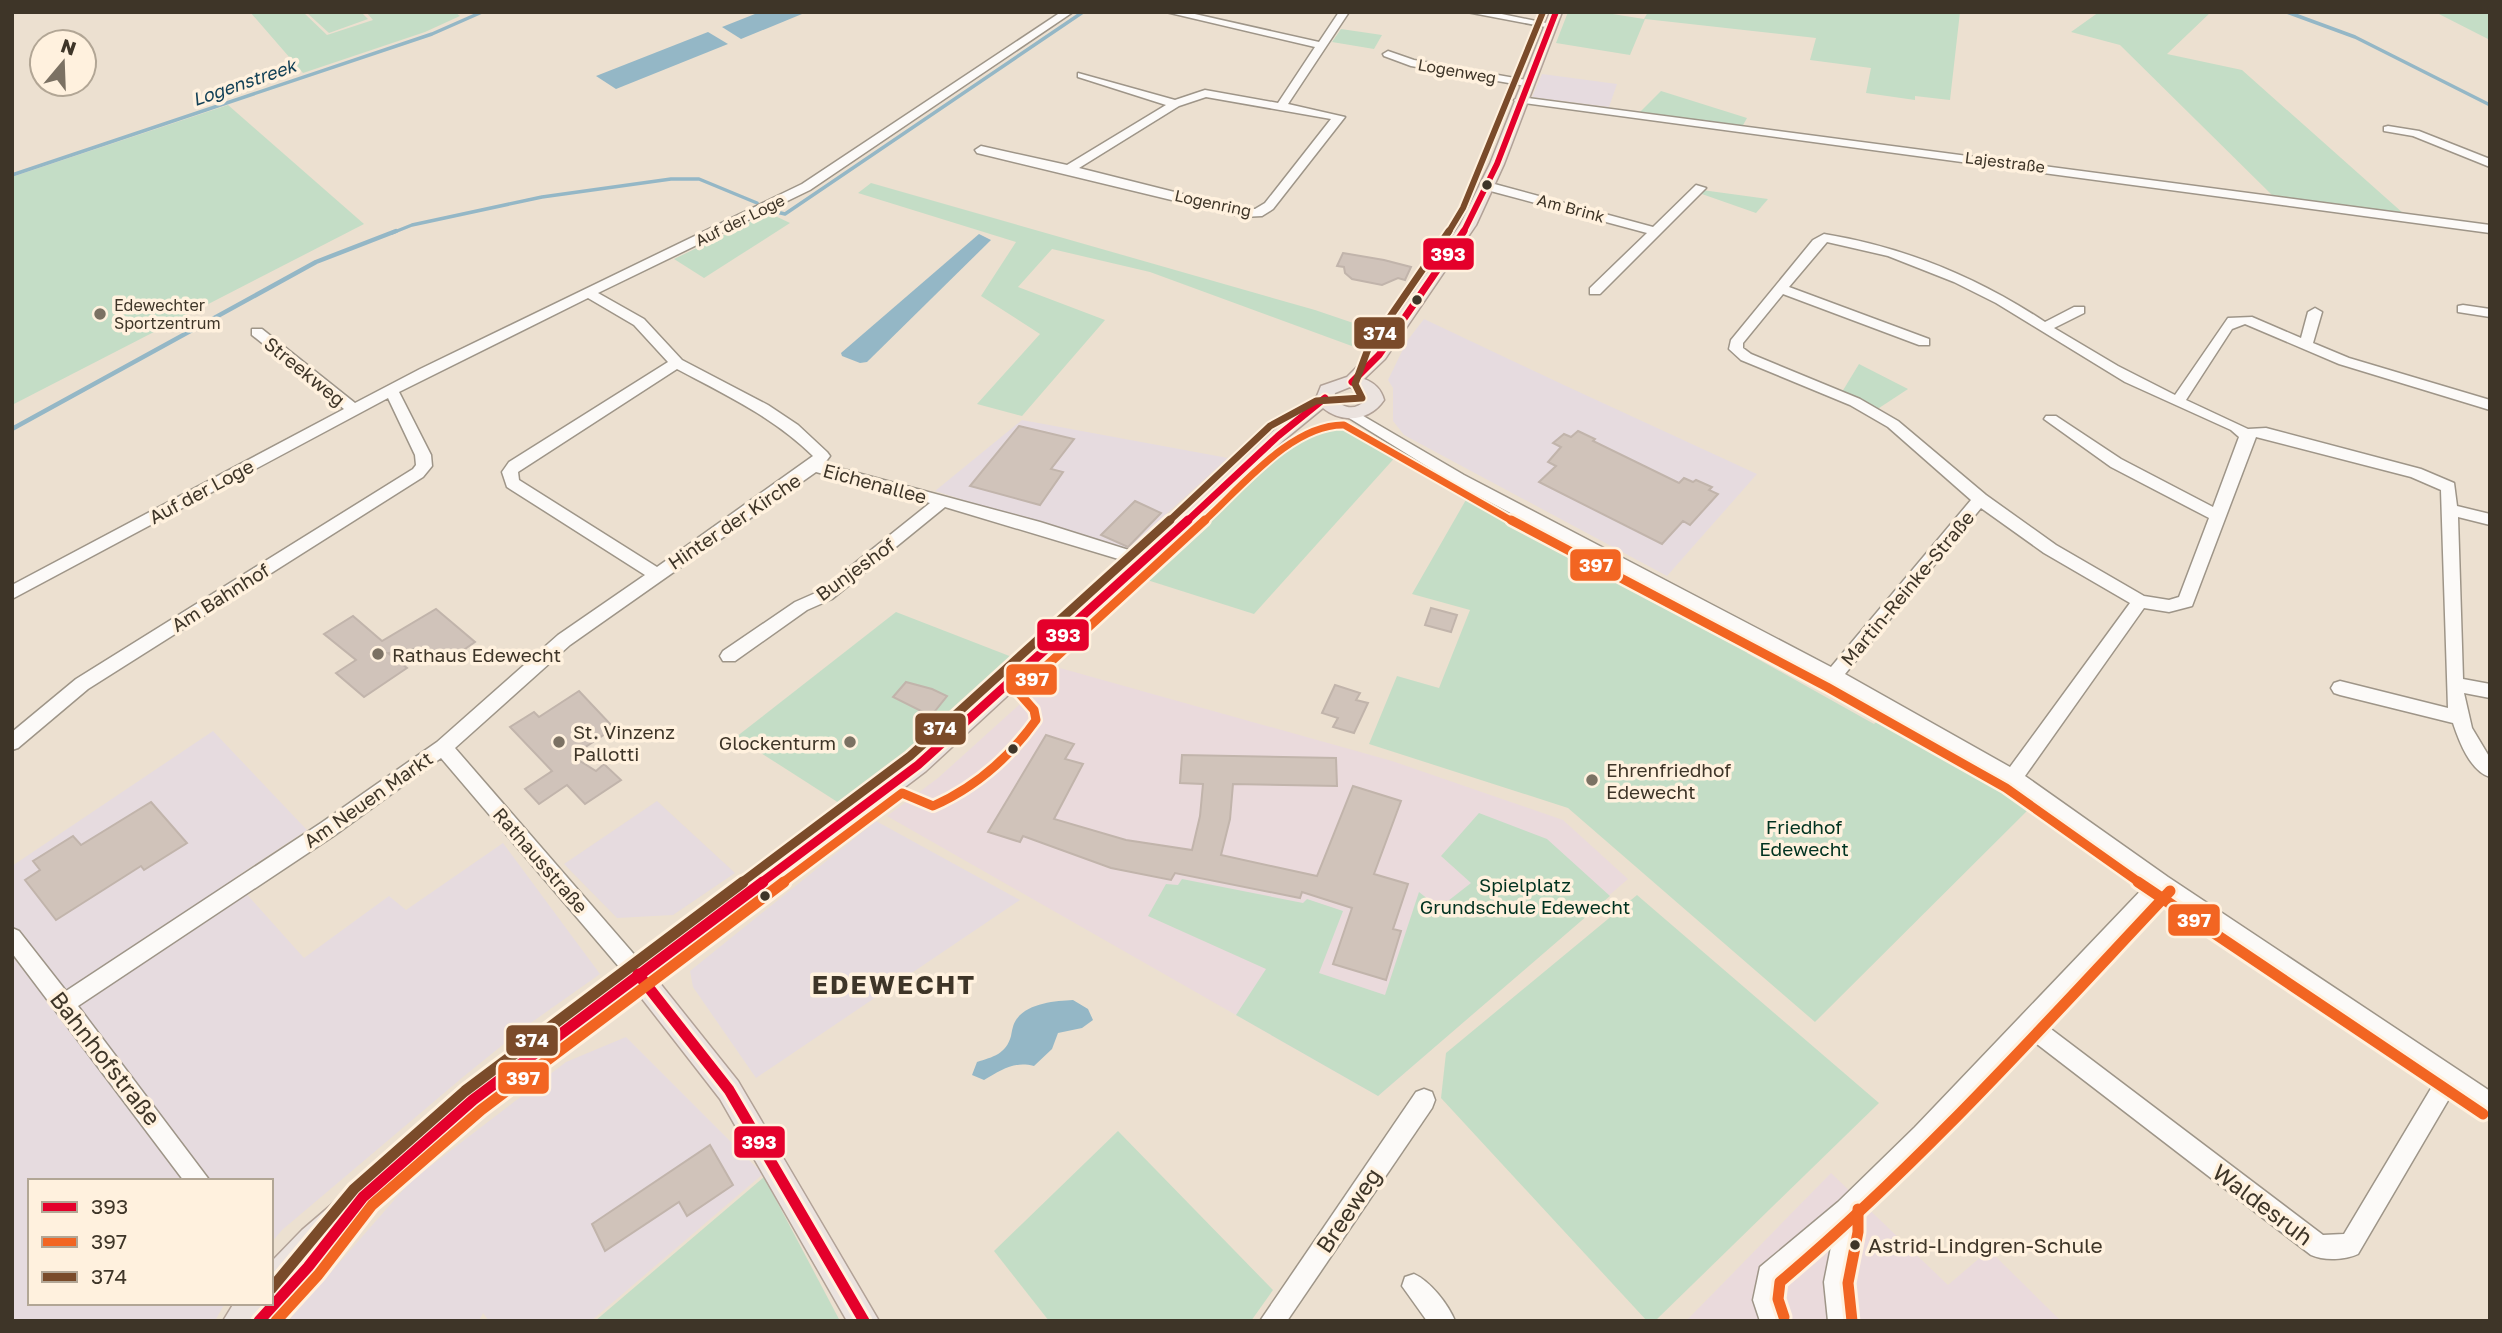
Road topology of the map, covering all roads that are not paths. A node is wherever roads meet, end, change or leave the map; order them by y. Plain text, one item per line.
1 (1068, 12) edge
2 (1171, 12) edge
3 (1344, 12) edge
4 (1472, 12) edge
5 (1553, 19) edge
6 (1320, 45) junction
7 (1388, 54) dead end
8 (1082, 75) dead end
9 (1526, 83) junction
10 (1520, 100) junction
11 (1175, 104) junction
12 (1282, 105) junction
13 (2388, 129) dead end
14 (981, 150) dead end
15 (2490, 163) edge
16 (1069, 169) junction
17 (1487, 186) junction
18 (1700, 188) dead end
19 (2490, 229) edge
20 (1655, 231) junction
21 (1781, 289) junction
22 (1595, 291) dead end
23 (588, 293) junction
24 (2463, 309) dead end
25 (2079, 310) dead end
26 (2315, 312) dead end
27 (2490, 313) edge
28 (2045, 327) junction
29 (257, 332) dead end
30 (1924, 342) dead end
31 (2305, 346) junction
32 (677, 363) junction
33 (1359, 384) junction
34 (391, 390) junction
35 (2178, 402) junction
36 (2490, 405) edge
37 (1336, 407) junction
38 (1368, 409) junction
39 (354, 410) junction
40 (2051, 419) dead end
41 (2247, 436) junction
42 (1401, 446) junction
43 (814, 466) junction
44 (1980, 499) junction
45 (943, 501) junction
46 (2451, 510) junction
47 (2220, 517) junction
48 (2490, 520) edge
49 (1145, 561) junction
50 (656, 574) junction
51 (12, 593) edge
52 (2140, 601) junction
53 (729, 656) dead end
54 (1833, 676) junction
55 (2454, 684) junction
56 (2340, 688) dead end
57 (2490, 691) edge
58 (2459, 718) junction
59 (12, 743) edge
60 (443, 747) junction
61 (2490, 770) edge
62 (2012, 778) junction
63 (2161, 883) junction
64 (12, 937) edge
65 (638, 974) junction
66 (64, 1003) junction
67 (2028, 1025) junction
68 (2449, 1078) junction
69 (1424, 1100) dead end
70 (2490, 1104) edge
71 (197, 1179) edge
72 (363, 1197) junction
73 (1846, 1210) junction
74 (273, 1278) edge
75 (1414, 1286) dead end
76 (251, 1305) edge
77 (238, 1321) edge
78 (259, 1321) edge
79 (864, 1321) edge
80 (1272, 1321) edge
81 (1443, 1321) edge
82 (1772, 1321) edge
83 (1840, 1321) edge

1 - 23 street, Auf der Loge
2 - 6 street
3 - 6 street
4 - 5 street
5 - 9 main road
6 - 12 street
7 - 9 street, Logenweg
8 - 11 street
9 - 10 main road
10 - 17 main road
10 - 19 street, Lajestraße
11 - 12 street, Logenring
11 - 16 street, Logenring
12 - 16 street, Logenring
13 - 15 street
14 - 16 street, Logenring
17 - 20 street, Am Brink
17 - 33 main road
18 - 20 street
20 - 22 street
21 - 28 street, Martin-Reinke-Straße
21 - 30 street
21 - 44 street, Martin-Reinke-Straße
23 - 32 street, Eichenallee
23 - 34 street, Auf der Loge
24 - 27 street
25 - 28 street
26 - 31 street
28 - 35 street, Martin-Reinke-Straße
29 - 39 street, Streekweg
31 - 35 street
31 - 36 street
32 - 43 street, Eichenallee
32 - 50 street, Hinter der Kirche
33 - 37 main road
33 - 38 main road
34 - 39 street, Auf der Loge
34 - 59 street, Am Bahnhof
35 - 41 street, Martin-Reinke-Straße
37 - 38 main road
37 - 42 street
37 - 49 main road
38 - 42 street
39 - 51 street, Auf der Loge
40 - 47 street
41 - 46 street, Martin-Reinke-Straße
41 - 47 street
42 - 54 street
43 - 45 street, Eichenallee
43 - 50 street, Hinter der Kirche
44 - 52 street, Martin-Reinke-Straße
44 - 54 street, Martin-Reinke-Straße
45 - 49 street, Eichenallee
45 - 53 street, Bunjeshof
46 - 48 street
46 - 55 street
47 - 52 street
49 - 65 main road
50 - 60 street, Am Neuen Markt
52 - 62 street
54 - 62 street
55 - 57 street
55 - 58 street
56 - 58 street
58 - 61 street
60 - 65 street, Rathausstraße
60 - 66 street, Am Neuen Markt
62 - 63 street
63 - 67 street
63 - 68 street
64 - 66 street, Bahnhofstraße
65 - 72 main road
65 - 79 main road
66 - 71 street, Bahnhofstraße
67 - 68 street, Waldesruh
67 - 73 street
68 - 70 street
69 - 80 street, Breeweg
72 - 74 main road
72 - 78 main road
73 - 82 street
73 - 83 street
75 - 81 street
76 - 77 main road

